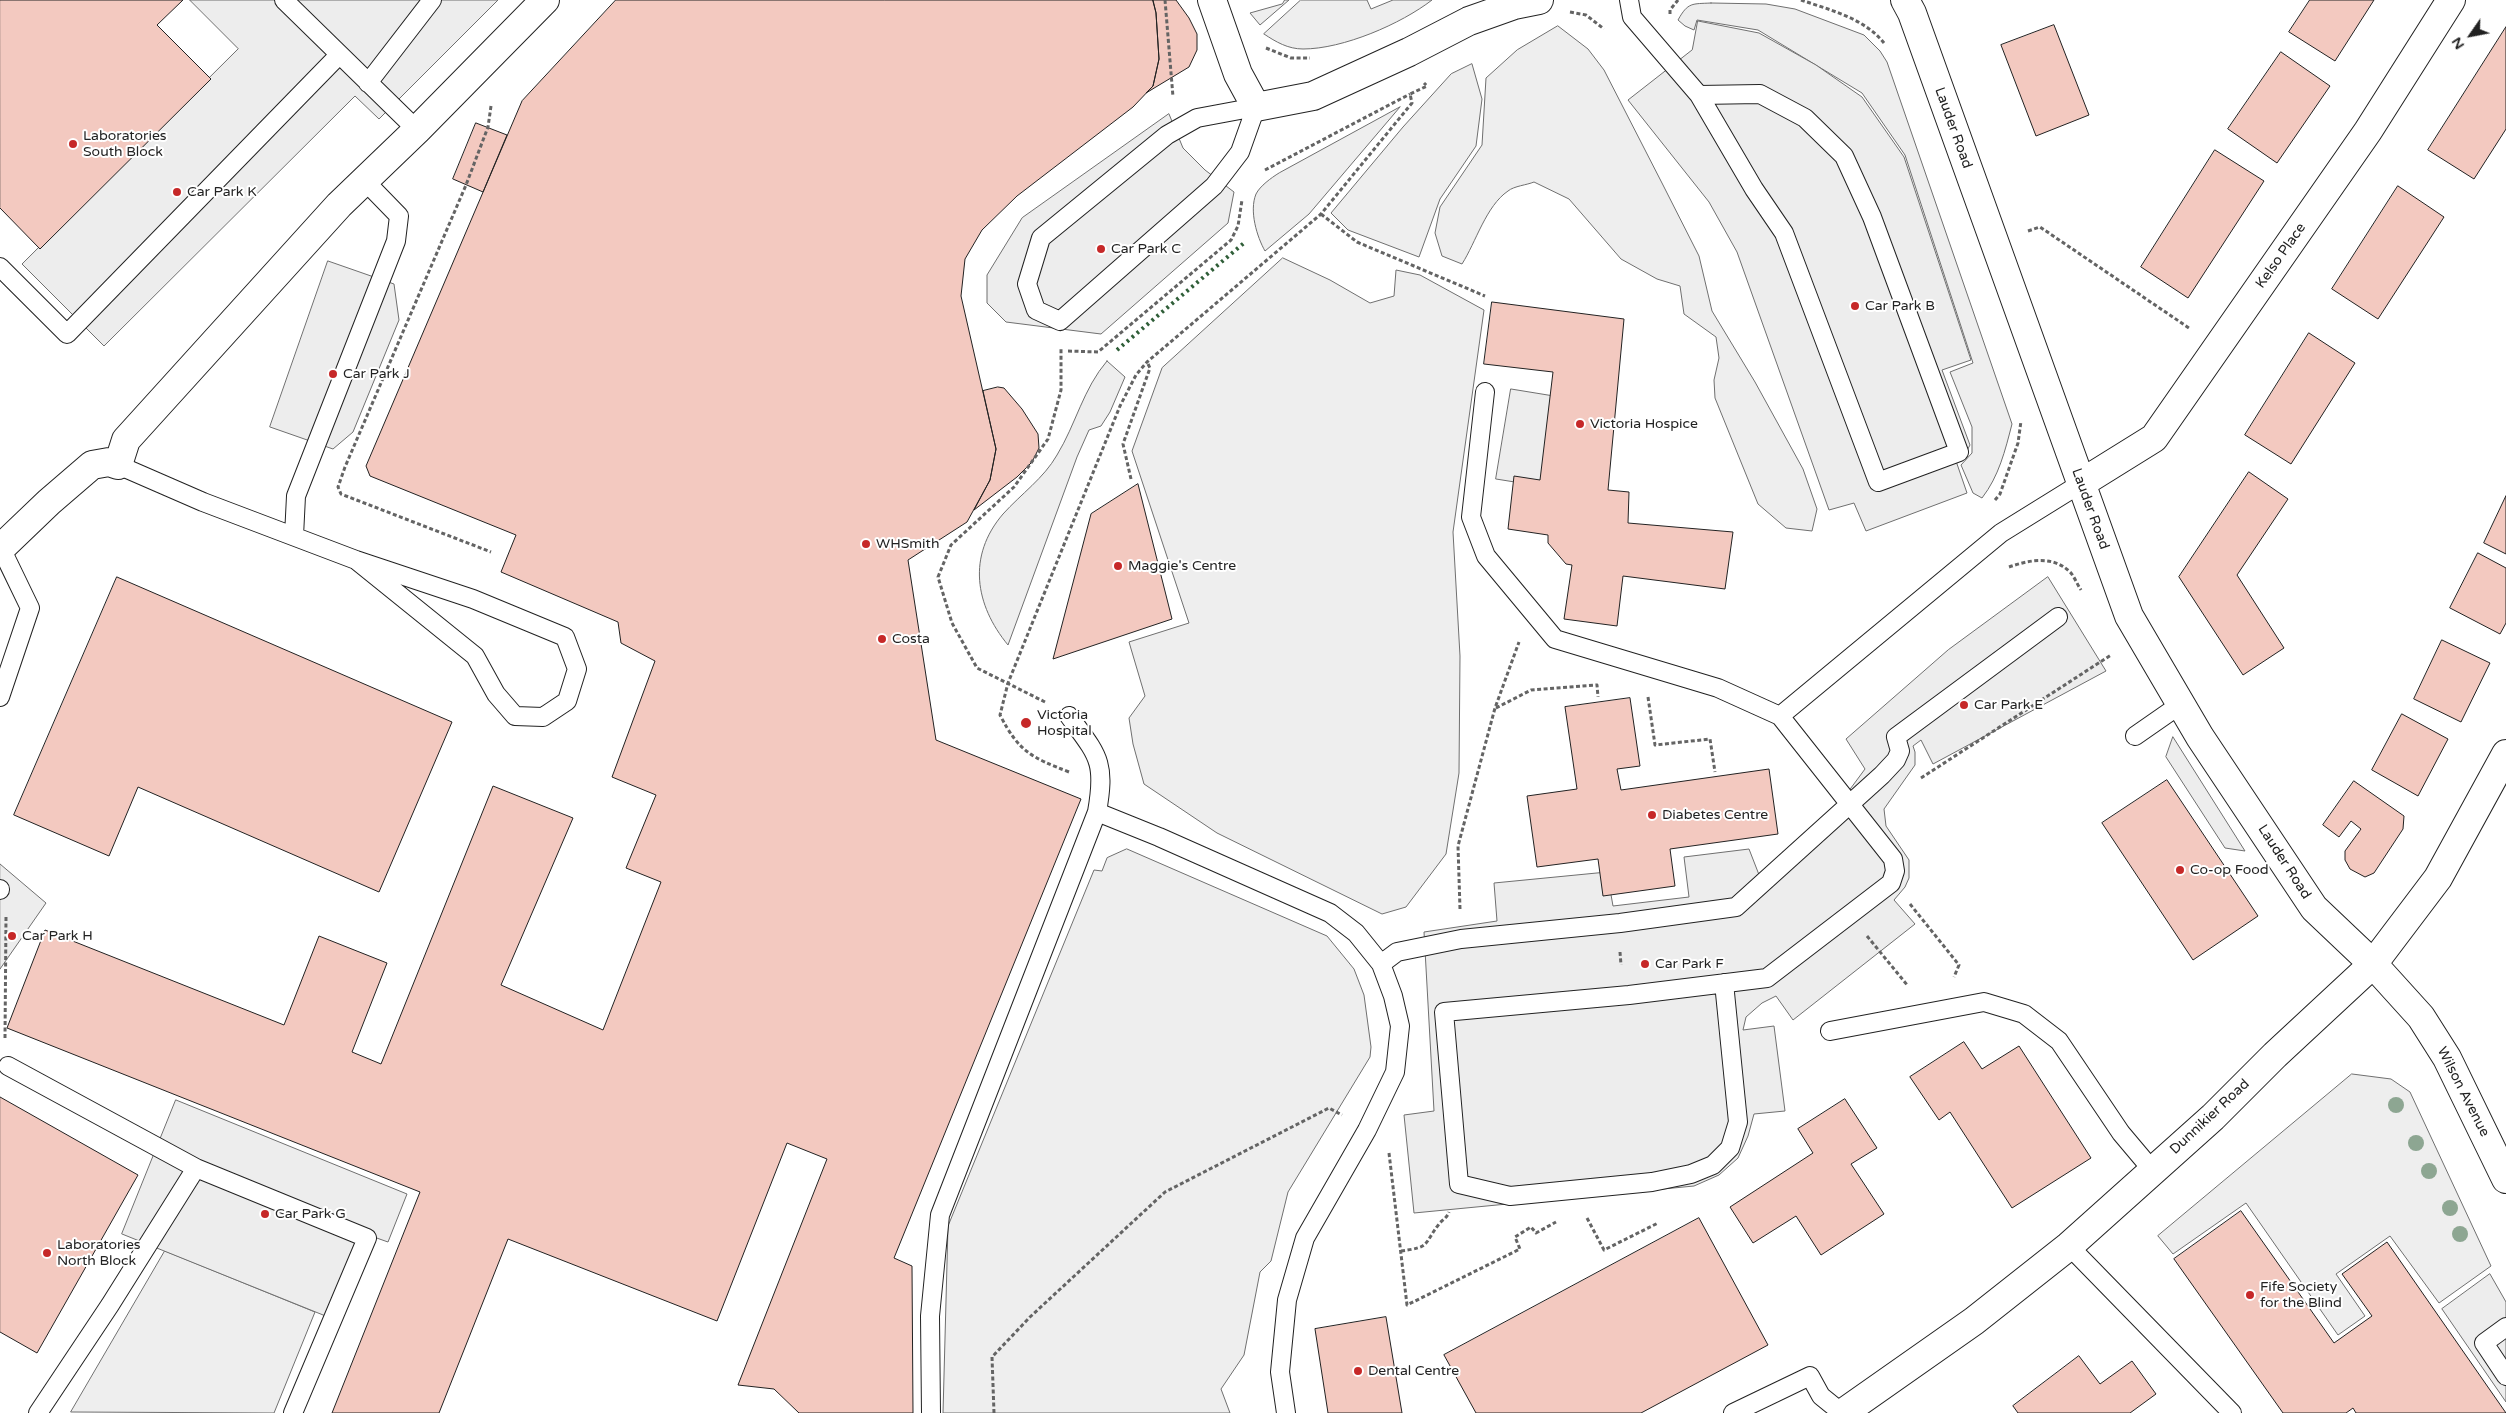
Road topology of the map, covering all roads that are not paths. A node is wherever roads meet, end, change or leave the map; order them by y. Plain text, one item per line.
1 (284, 0) edge
2 (432, 0) edge
3 (546, 0) edge
4 (1212, 0) edge
5 (1628, 0) edge
6 (1905, 0) edge
7 (2451, 0) edge
8 (1521, 2) edge
9 (339, 55) junction
10 (368, 83) junction
11 (1699, 95) junction
12 (1256, 107) junction
13 (417, 130) junction
14 (364, 180) junction
15 (0, 267) edge
16 (1485, 392) dead end
17 (118, 465) junction
18 (2080, 484) junction
19 (294, 536) junction
20 (0, 549) edge
21 (356, 560) junction
22 (2058, 617) dead end
23 (0, 697) edge
24 (2181, 704) junction
25 (1069, 716) road end
26 (1780, 716) junction
27 (2135, 736) dead end
28 (2506, 754) edge
29 (1849, 805) junction
30 (1097, 812) junction
31 (1381, 964) junction
32 (2373, 964) junction
33 (1724, 983) junction
34 (1830, 1031) dead end
35 (8, 1066) road end
36 (196, 1168) junction
37 (2153, 1171) junction
38 (2506, 1179) edge
39 (2069, 1246) junction
40 (2506, 1327) edge
41 (2506, 1376) edge
42 (38, 1413) edge
43 (292, 1413) edge
44 (931, 1413) edge
45 (1286, 1413) edge
46 (1733, 1413) edge
47 (1842, 1413) edge
48 (2232, 1413) edge

1 - 9 lane
2 - 10 lane
3 - 13 street
4 - 12 street
5 - 11 lane
6 - 18 street, Lauder Road
7 - 18 street, Kelso Place
8 - 12 street
9 - 10 lane
9 - 15 lane
10 - 13 lane
11 - 11 lane
12 - 12 lane
13 - 14 street
14 - 17 street
14 - 19 lane
16 - 26 lane
17 - 19 lane
17 - 20 street
18 - 24 street, Lauder Road
18 - 26 lane
19 - 21 lane
20 - 23 lane
21 - 21 lane
22 - 29 lane
24 - 27 lane
24 - 32 street, Lauder Road
25 - 30 lane
26 - 29 lane
28 - 32 street, Dunnikier Road
29 - 31 lane
29 - 33 lane
30 - 31 lane
30 - 44 lane
31 - 45 lane
32 - 37 street, Dunnikier Road
32 - 38 street, Wilson Avenue
33 - 33 lane
34 - 37 lane
35 - 36 lane
36 - 42 lane
36 - 43 lane
37 - 39 street, Dunnikier Road
39 - 47 street, Dunnikier Road
39 - 48 lane
40 - 41 lane
46 - 47 lane

